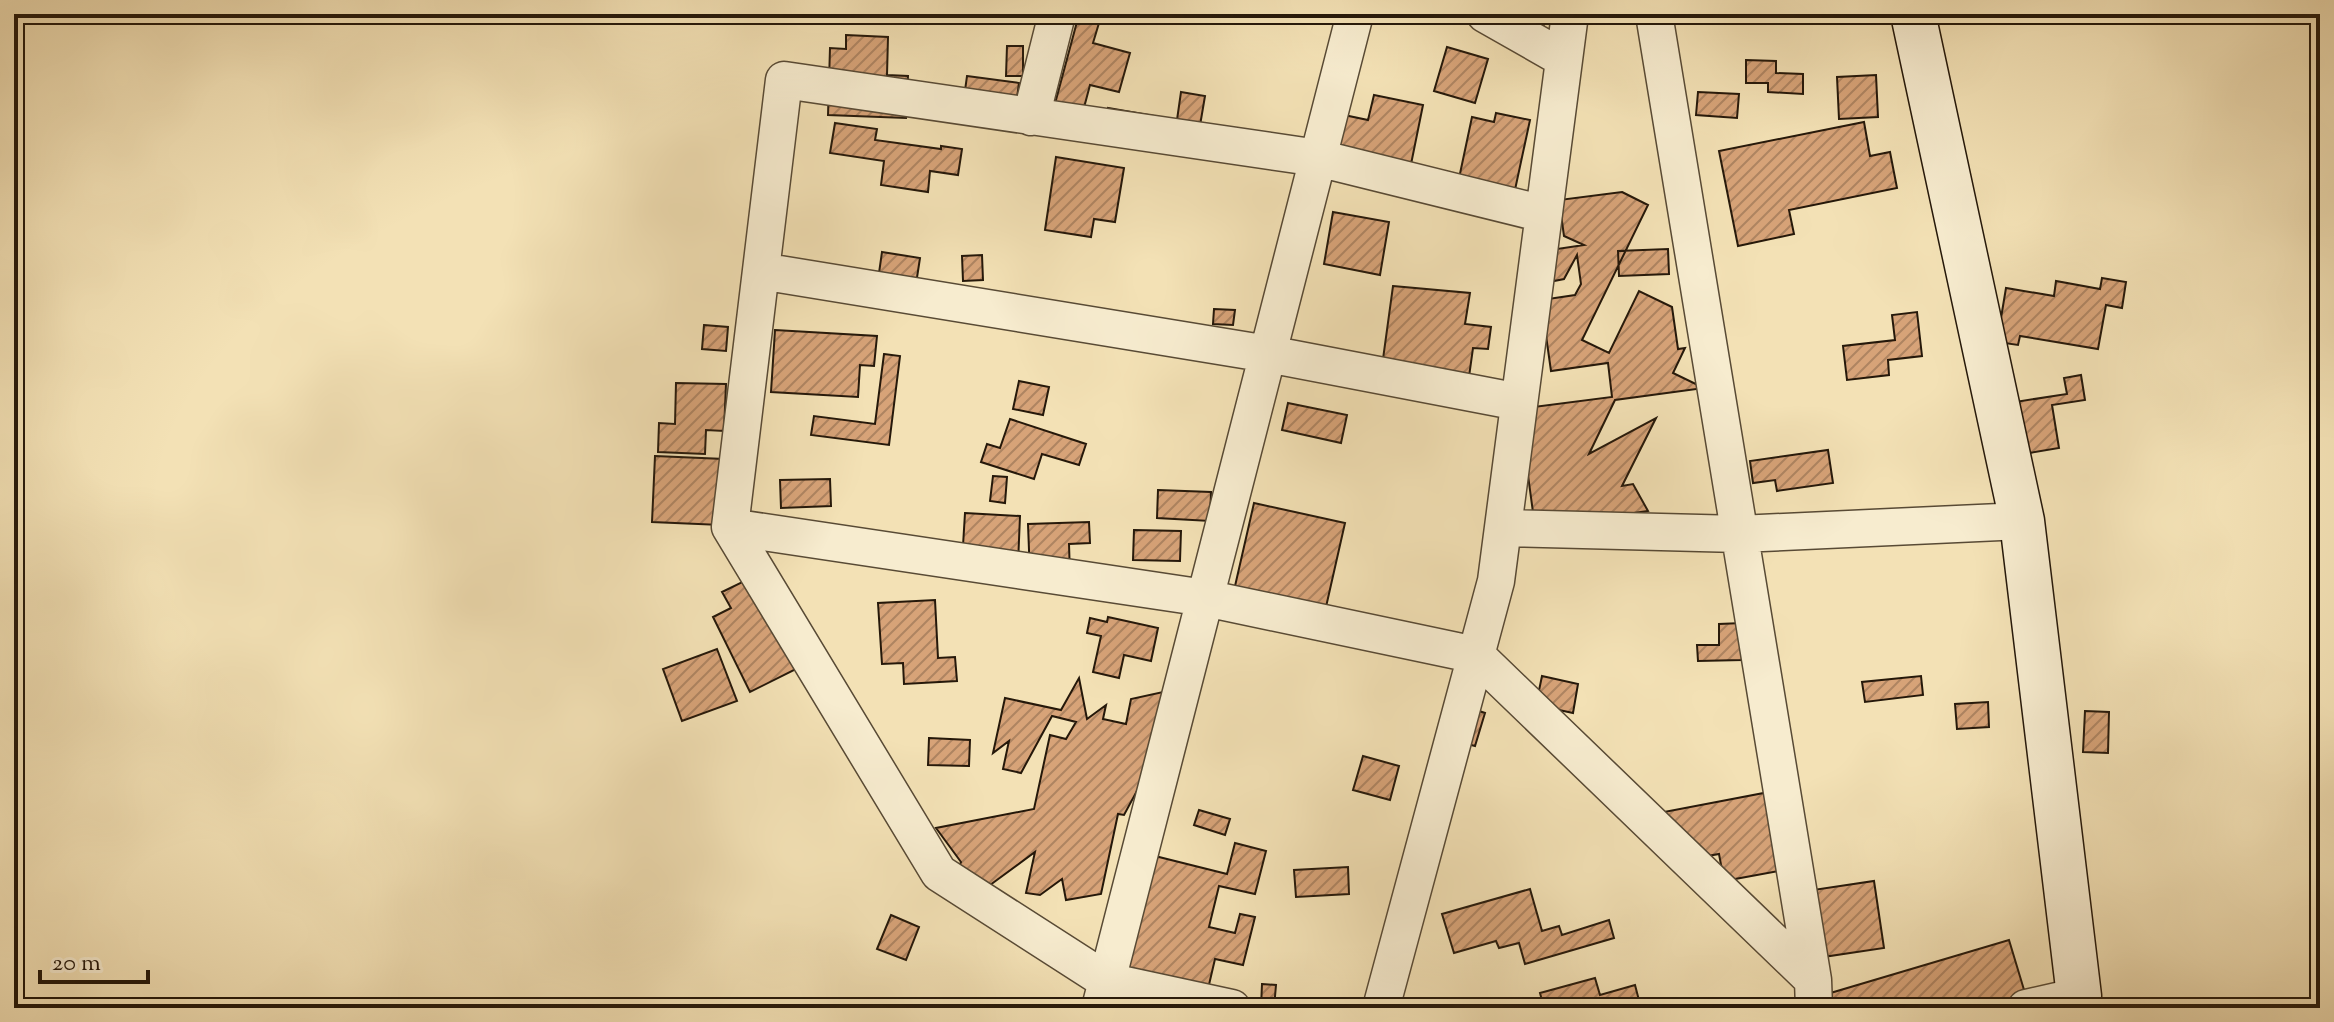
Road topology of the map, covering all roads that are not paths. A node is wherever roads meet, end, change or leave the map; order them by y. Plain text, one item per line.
1 (1057, 14) edge
2 (1355, 14) edge
3 (1485, 14) edge
4 (1570, 14) edge
5 (1654, 14) edge
6 (1913, 14) edge
7 (1564, 59) junction
8 (1031, 117) junction
9 (1318, 158) junction
10 (1544, 214) junction
11 (761, 271) junction
12 (1268, 354) junction
13 (1519, 402) junction
14 (2022, 521) junction
15 (730, 527) junction
16 (1503, 528) junction
17 (1739, 534) junction
18 (1205, 598) junction
19 (1476, 655) junction
20 (1814, 994) edge
21 (1104, 995) edge
22 (2078, 1002) edge
23 (1232, 1008) edge
24 (1381, 1008) edge
25 (2026, 1008) edge

1 - 8 street
2 - 9 street
3 - 7 street
4 - 7 street
5 - 17 street
6 - 14 street
7 - 10 street
8 - 9 street
8 - 11 street
9 - 10 street
9 - 12 street
10 - 13 street
11 - 12 street
11 - 15 street
12 - 13 street
12 - 18 street
13 - 16 street
14 - 17 street
14 - 22 street
15 - 18 street
15 - 21 street
16 - 17 street
16 - 19 street
17 - 20 street
18 - 19 street
18 - 21 street
19 - 20 street
19 - 24 street
21 - 23 street
22 - 25 street

